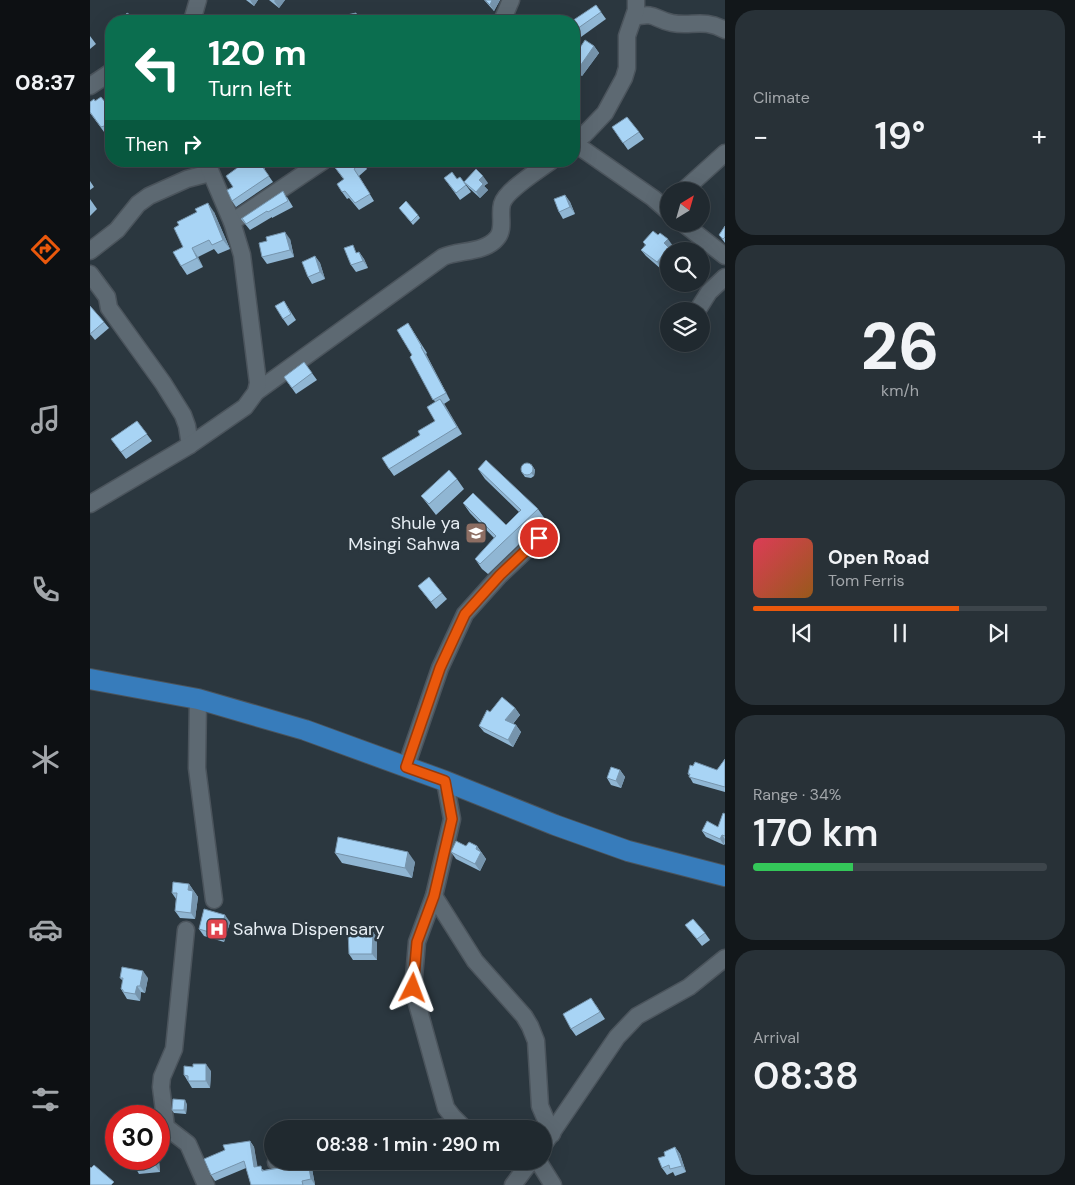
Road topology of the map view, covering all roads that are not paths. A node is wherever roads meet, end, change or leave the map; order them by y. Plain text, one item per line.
1 (511, 0) edge
2 (636, 0) edge
3 (505, 15) edge
4 (634, 17) junction
5 (725, 30) edge
6 (105, 76) edge
7 (90, 86) edge
8 (580, 139) edge
9 (580, 147) edge
10 (725, 153) edge
11 (208, 167) edge
12 (309, 167) edge
13 (543, 167) edge
14 (694, 182) edge
15 (660, 198) edge
16 (232, 222) junction
17 (694, 232) edge
18 (90, 251) edge
19 (725, 256) edge
20 (90, 274) edge
21 (725, 278) edge
22 (703, 302) edge
23 (256, 392) junction
24 (190, 445) junction
25 (90, 503) edge
26 (539, 538) dead end
27 (90, 680) edge
28 (198, 699) junction
29 (406, 767) junction
30 (445, 781) junction
31 (725, 876) edge
32 (434, 896) junction
33 (214, 900) dead end
34 (186, 930) dead end
35 (725, 958) edge
36 (457, 1120) edge
37 (543, 1120) edge
38 (552, 1134) edge
39 (524, 1170) edge
40 (543, 1170) edge
41 (206, 1185) edge
42 (513, 1185) edge
43 (552, 1185) edge

1 - 3 street
2 - 4 street
4 - 5 street
4 - 8 street
6 - 7 street
9 - 15 street
10 - 14 street
11 - 16 street
11 - 18 street
12 - 16 street
13 - 23 street
16 - 23 street
17 - 19 street
20 - 24 street
21 - 22 street
23 - 24 street
24 - 25 street
26 - 29 street
27 - 28 main road
28 - 29 main road
28 - 33 street
29 - 30 main road
30 - 31 main road
30 - 32 street
32 - 36 street
32 - 37 street
34 - 41 street
35 - 38 street
39 - 42 street
40 - 43 street

